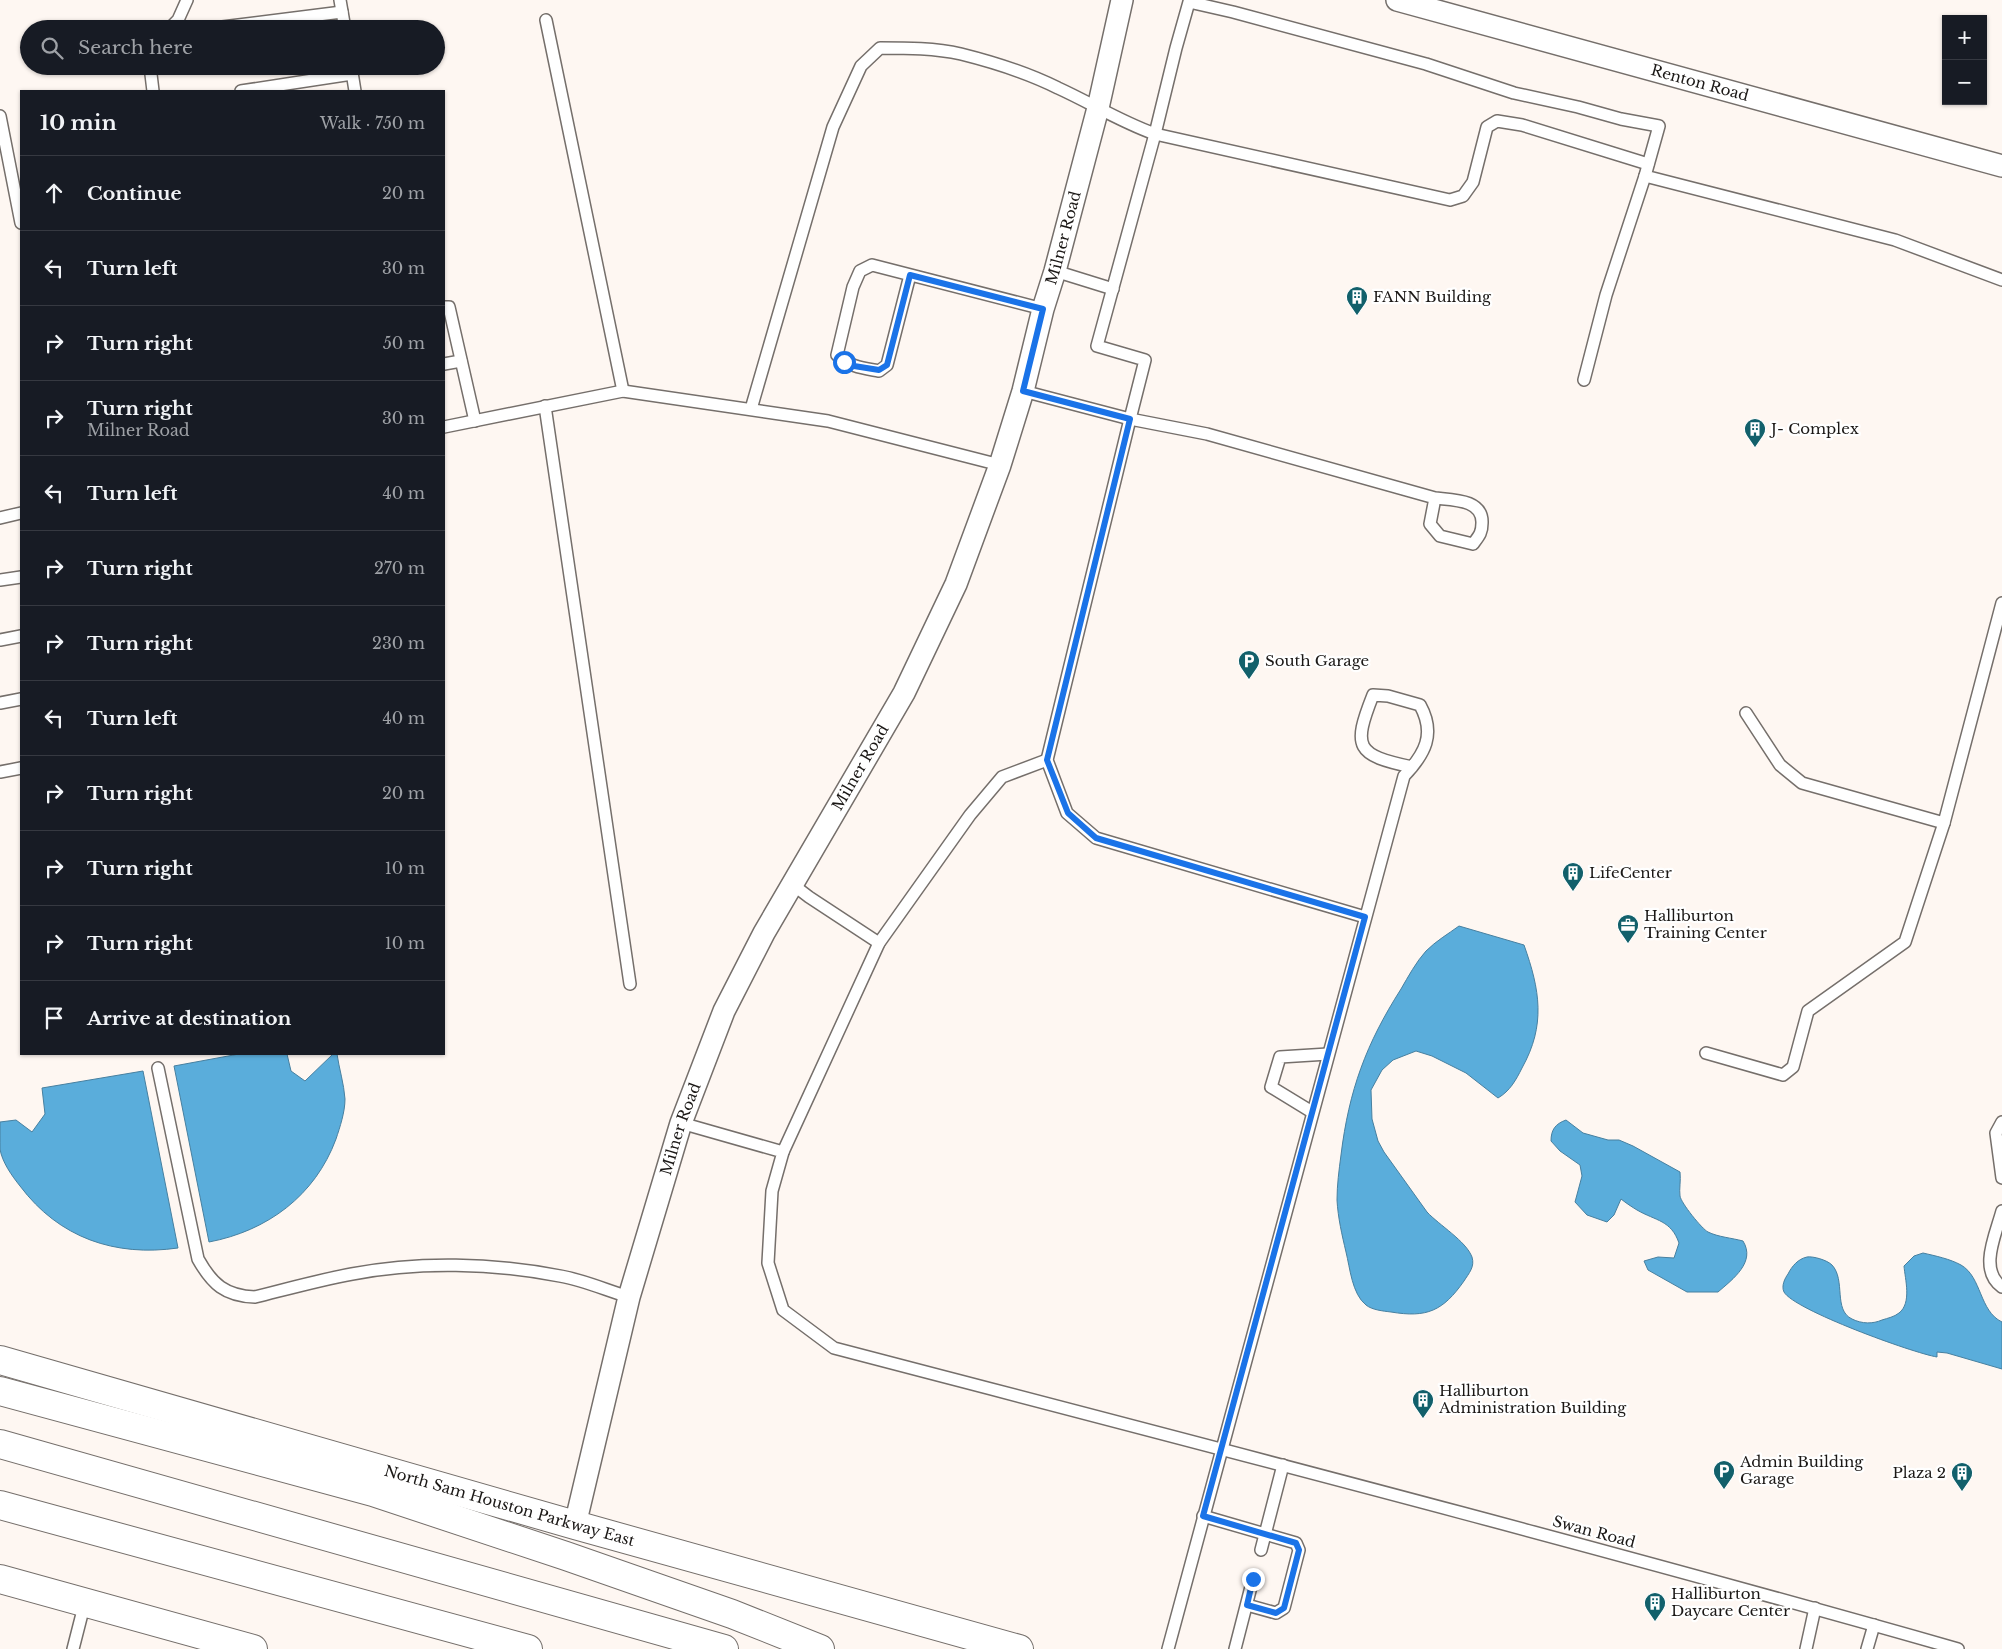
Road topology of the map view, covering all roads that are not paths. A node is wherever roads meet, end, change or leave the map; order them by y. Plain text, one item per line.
1 (187, 0) edge
2 (1122, 0) edge
3 (1397, 0) edge
4 (341, 6) edge
5 (178, 20) edge
6 (259, 20) edge
7 (343, 20) edge
8 (546, 20) dead end
9 (151, 75) edge
10 (325, 75) edge
11 (352, 75) edge
12 (153, 90) edge
13 (246, 90) edge
14 (355, 90) edge
15 (1098, 108) junction
16 (0, 116) edge
17 (1155, 134) junction
18 (1648, 164) junction
19 (2002, 166) edge
20 (1645, 176) junction
21 (20, 218) edge
22 (1055, 271) junction
23 (910, 275) junction
24 (2002, 280) edge
25 (1113, 290) junction
26 (445, 307) edge
27 (1043, 309) junction
28 (461, 361) junction
29 (445, 364) edge
30 (1584, 380) dead end
31 (624, 391) junction
32 (1023, 391) junction
33 (545, 406) junction
34 (751, 409) junction
35 (1130, 419) junction
36 (475, 421) junction
37 (445, 428) edge
38 (1000, 464) junction
39 (1435, 498) junction
40 (20, 513) edge
41 (0, 518) edge
42 (20, 577) edge
43 (0, 580) edge
44 (2002, 603) edge
45 (20, 636) edge
46 (0, 640) edge
47 (20, 698) edge
48 (0, 703) edge
49 (1746, 712) dead end
50 (1047, 760) junction
51 (1412, 767) junction
52 (20, 768) edge
53 (0, 772) edge
54 (1944, 823) junction
55 (792, 884) junction
56 (1365, 917) junction
57 (879, 943) junction
58 (630, 984) dead end
59 (1706, 1053) dead end
60 (1328, 1054) junction
61 (158, 1068) dead end
62 (1312, 1112) junction
63 (2002, 1122) edge
64 (681, 1123) junction
65 (783, 1152) junction
66 (2002, 1178) edge
67 (2002, 1211) edge
68 (2002, 1287) edge
69 (629, 1297) junction
70 (0, 1360) edge
71 (0, 1391) edge
72 (0, 1444) edge
73 (1220, 1448) junction
74 (1283, 1465) junction
75 (0, 1505) edge
76 (1203, 1516) junction
77 (575, 1525) junction
78 (1265, 1534) junction
79 (1261, 1550) dead end
80 (0, 1579) edge
81 (1253, 1579) dead end
82 (85, 1602) junction
83 (1247, 1605) junction
84 (1815, 1608) junction
85 (1874, 1625) junction
86 (73, 1649) edge
87 (253, 1649) edge
88 (528, 1649) edge
89 (724, 1649) edge
90 (820, 1649) edge
91 (1019, 1649) edge
92 (1168, 1649) edge
93 (1235, 1649) edge
94 (1806, 1649) edge
95 (1868, 1649) edge
96 (1958, 1649) edge

1 - 5 lane
2 - 15 street, Milner Road
3 - 19 street, Renton Road
4 - 6 lane
4 - 7 lane
8 - 31 lane
9 - 12 lane
10 - 13 lane
11 - 14 lane
15 - 17 lane
15 - 22 street, Milner Road
15 - 34 lane
16 - 21 lane
17 - 18 lane
17 - 18 lane
17 - 25 lane
18 - 20 lane
20 - 24 lane
20 - 30 lane
22 - 25 lane
22 - 27 street, Milner Road
23 - 23 lane
23 - 27 lane
25 - 35 lane
26 - 28 lane
27 - 32 street, Milner Road
28 - 29 lane
28 - 36 lane
31 - 33 lane
31 - 34 lane
32 - 35 lane
32 - 38 street, Milner Road
33 - 36 lane
33 - 58 lane
34 - 38 lane
35 - 39 lane
35 - 50 lane
36 - 37 lane
38 - 55 street, Milner Road
39 - 39 lane
40 - 41 lane
42 - 43 lane
44 - 54 lane
45 - 46 lane
47 - 48 lane
49 - 54 lane
50 - 56 lane
50 - 57 lane, Swan Road
51 - 51 lane
51 - 56 lane
52 - 53 lane
54 - 59 lane
55 - 57 lane
55 - 64 street, Milner Road
56 - 60 lane
57 - 65 lane, Swan Road
60 - 62 lane
60 - 62 lane
61 - 69 lane
62 - 73 lane
63 - 66 lane
64 - 65 lane
64 - 69 street, Milner Road
65 - 73 lane, Swan Road
67 - 68 lane
69 - 77 street, Milner Road
70 - 77 main road, North Sam Houston Parkway East
71 - 90 main road
72 - 89 main road
73 - 74 lane, Swan Road
73 - 76 lane
74 - 78 lane
74 - 84 lane, Swan Road
75 - 88 main road
76 - 78 lane
76 - 92 lane
77 - 91 main road, North Sam Houston Parkway East
78 - 79 lane
78 - 83 lane
80 - 82 main road
81 - 83 lane
82 - 86 lane
82 - 87 main road
83 - 93 lane
84 - 85 lane, Swan Road
84 - 94 lane
85 - 95 lane
85 - 96 lane, Swan Road

